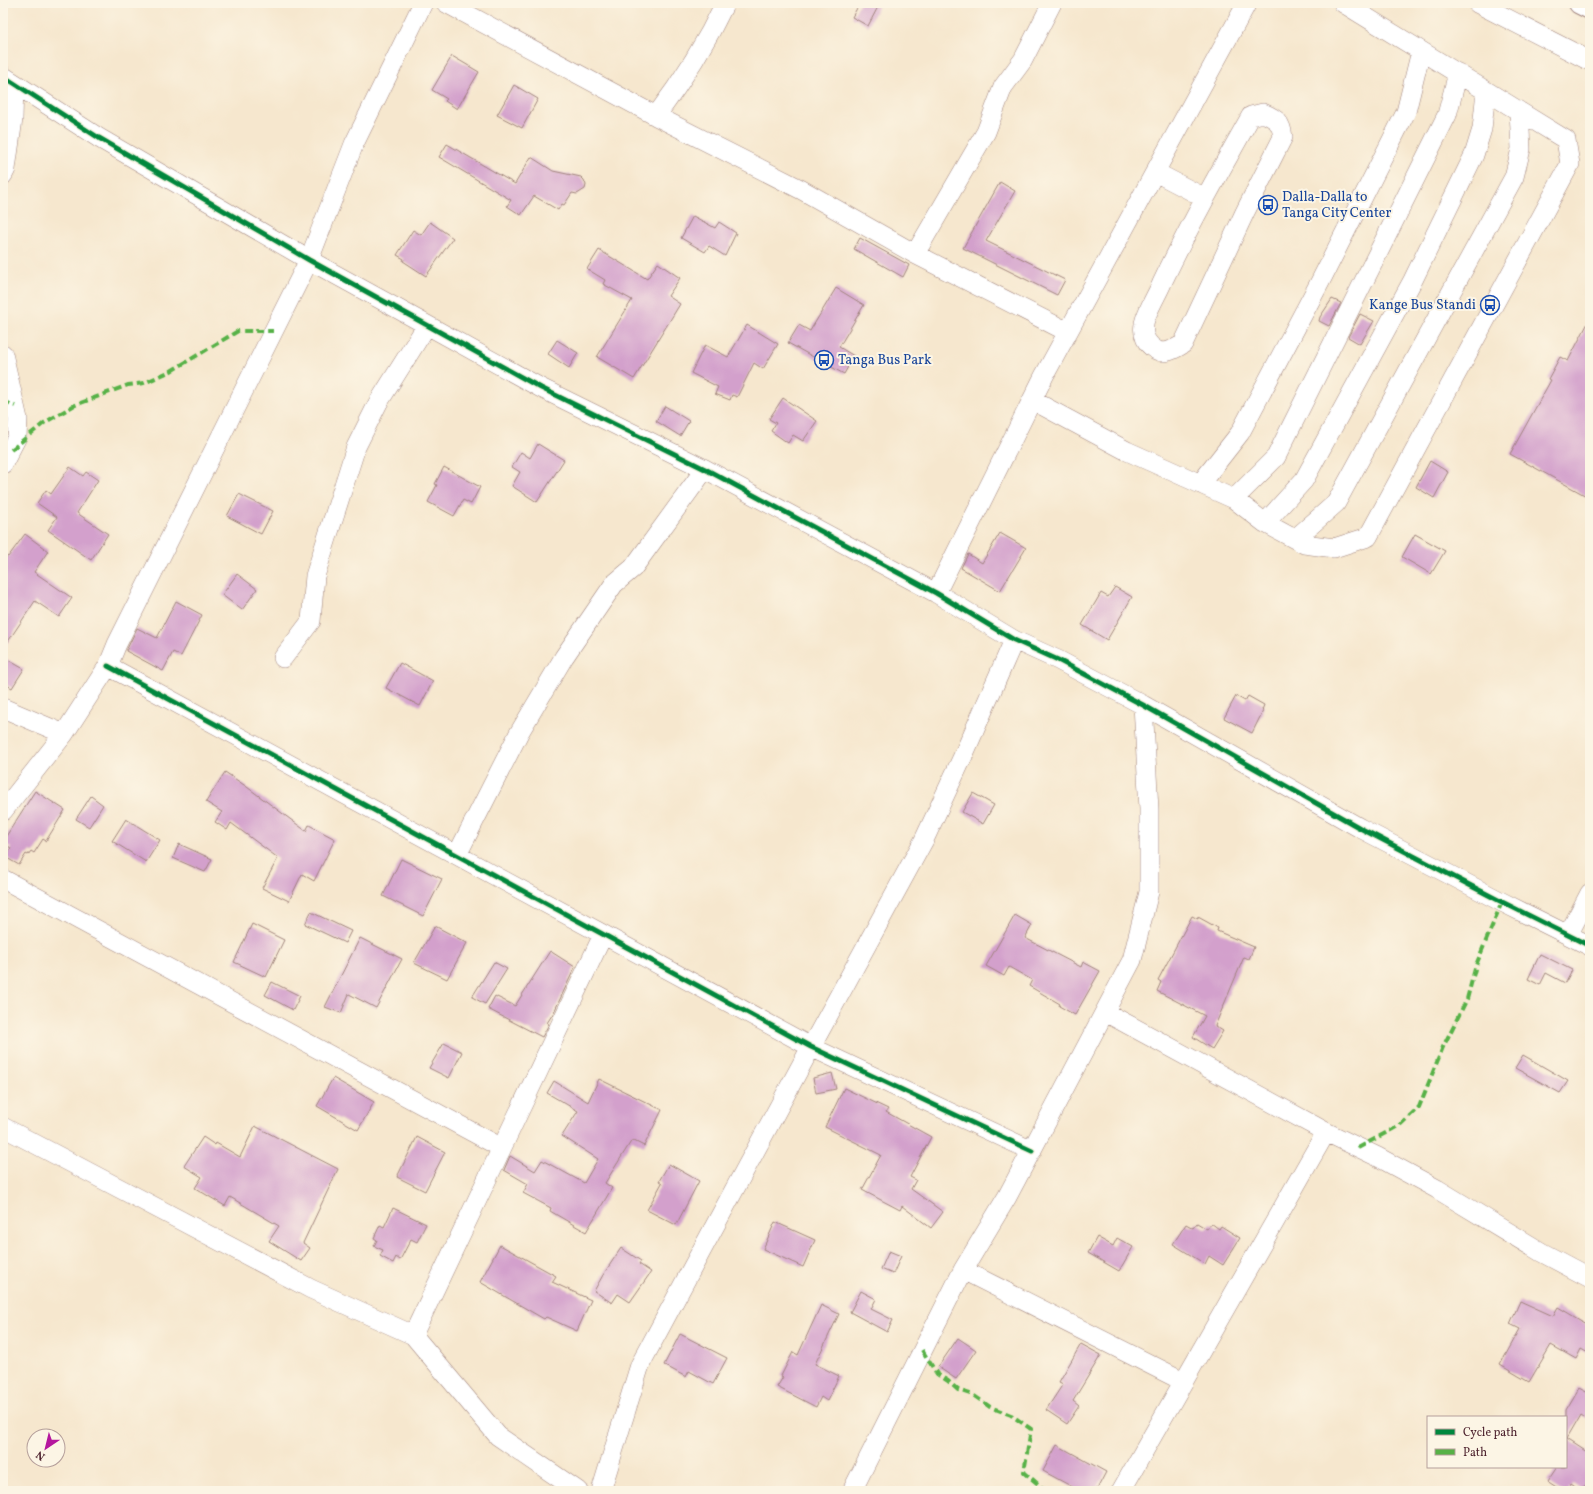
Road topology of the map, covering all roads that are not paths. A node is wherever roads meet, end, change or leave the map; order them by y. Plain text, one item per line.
1 (423, 3) edge
2 (446, 3) edge
3 (725, 3) edge
4 (1052, 3) edge
5 (1247, 3) edge
6 (1343, 3) edge
7 (1477, 3) edge
8 (1580, 3) edge
9 (1590, 8) edge
10 (1422, 51) junction
11 (1590, 61) edge
12 (1458, 73) junction
13 (8, 80) edge
14 (1486, 91) junction
15 (1519, 111) junction
16 (656, 116) junction
17 (1155, 172) junction
18 (3, 175) edge
19 (1205, 198) junction
20 (915, 254) junction
21 (309, 260) junction
22 (427, 325) junction
23 (1068, 332) junction
24 (3, 354) edge
25 (1032, 400) junction
26 (3, 464) edge
27 (705, 469) junction
28 (1200, 484) junction
29 (1234, 499) junction
30 (1265, 523) junction
31 (1295, 539) junction
32 (936, 593) junction
33 (1014, 640) junction
34 (283, 658) dead end
35 (108, 666) junction
36 (1143, 705) junction
37 (3, 708) edge
38 (64, 734) junction
39 (3, 811) edge
40 (457, 855) junction
41 (3, 879) edge
42 (1590, 893) edge
43 (603, 935) junction
44 (1568, 935) junction
45 (1590, 946) edge
46 (1105, 1012) junction
47 (811, 1047) junction
48 (3, 1127) edge
49 (1326, 1132) junction
50 (502, 1148) junction
51 (1032, 1151) junction
52 (963, 1270) junction
53 (1590, 1278) edge
54 (413, 1336) junction
55 (1183, 1381) junction
56 (578, 1491) edge
57 (601, 1491) edge
58 (852, 1491) edge
59 (1121, 1491) edge

1 - 21 street
2 - 16 street
3 - 16 street
4 - 20 street
5 - 17 street
6 - 10 street
7 - 11 street
8 - 9 highway
10 - 12 street
10 - 28 street
12 - 14 street
12 - 29 street
13 - 18 street
13 - 21 street
14 - 15 street
14 - 30 street
15 - 31 street
15 - 31 street
16 - 20 street
17 - 19 street
17 - 23 street
19 - 19 street
20 - 23 street
21 - 22 street
21 - 35 street
22 - 27 street
22 - 34 street
23 - 25 street
24 - 26 street
25 - 28 street
25 - 32 street
27 - 32 street
27 - 40 street
28 - 29 street
29 - 30 street
30 - 31 street
32 - 33 street
33 - 36 street
33 - 47 street
35 - 38 street
35 - 40 street
36 - 44 street
36 - 46 street
37 - 38 street
38 - 39 street
40 - 43 street
41 - 50 street
42 - 44 street
43 - 47 street
43 - 50 street
44 - 45 street
46 - 49 street
46 - 51 street
47 - 51 street
47 - 57 street
48 - 54 street
49 - 53 street
49 - 55 street
50 - 54 street
51 - 52 street
52 - 55 street
52 - 58 street
54 - 56 street
55 - 59 street

